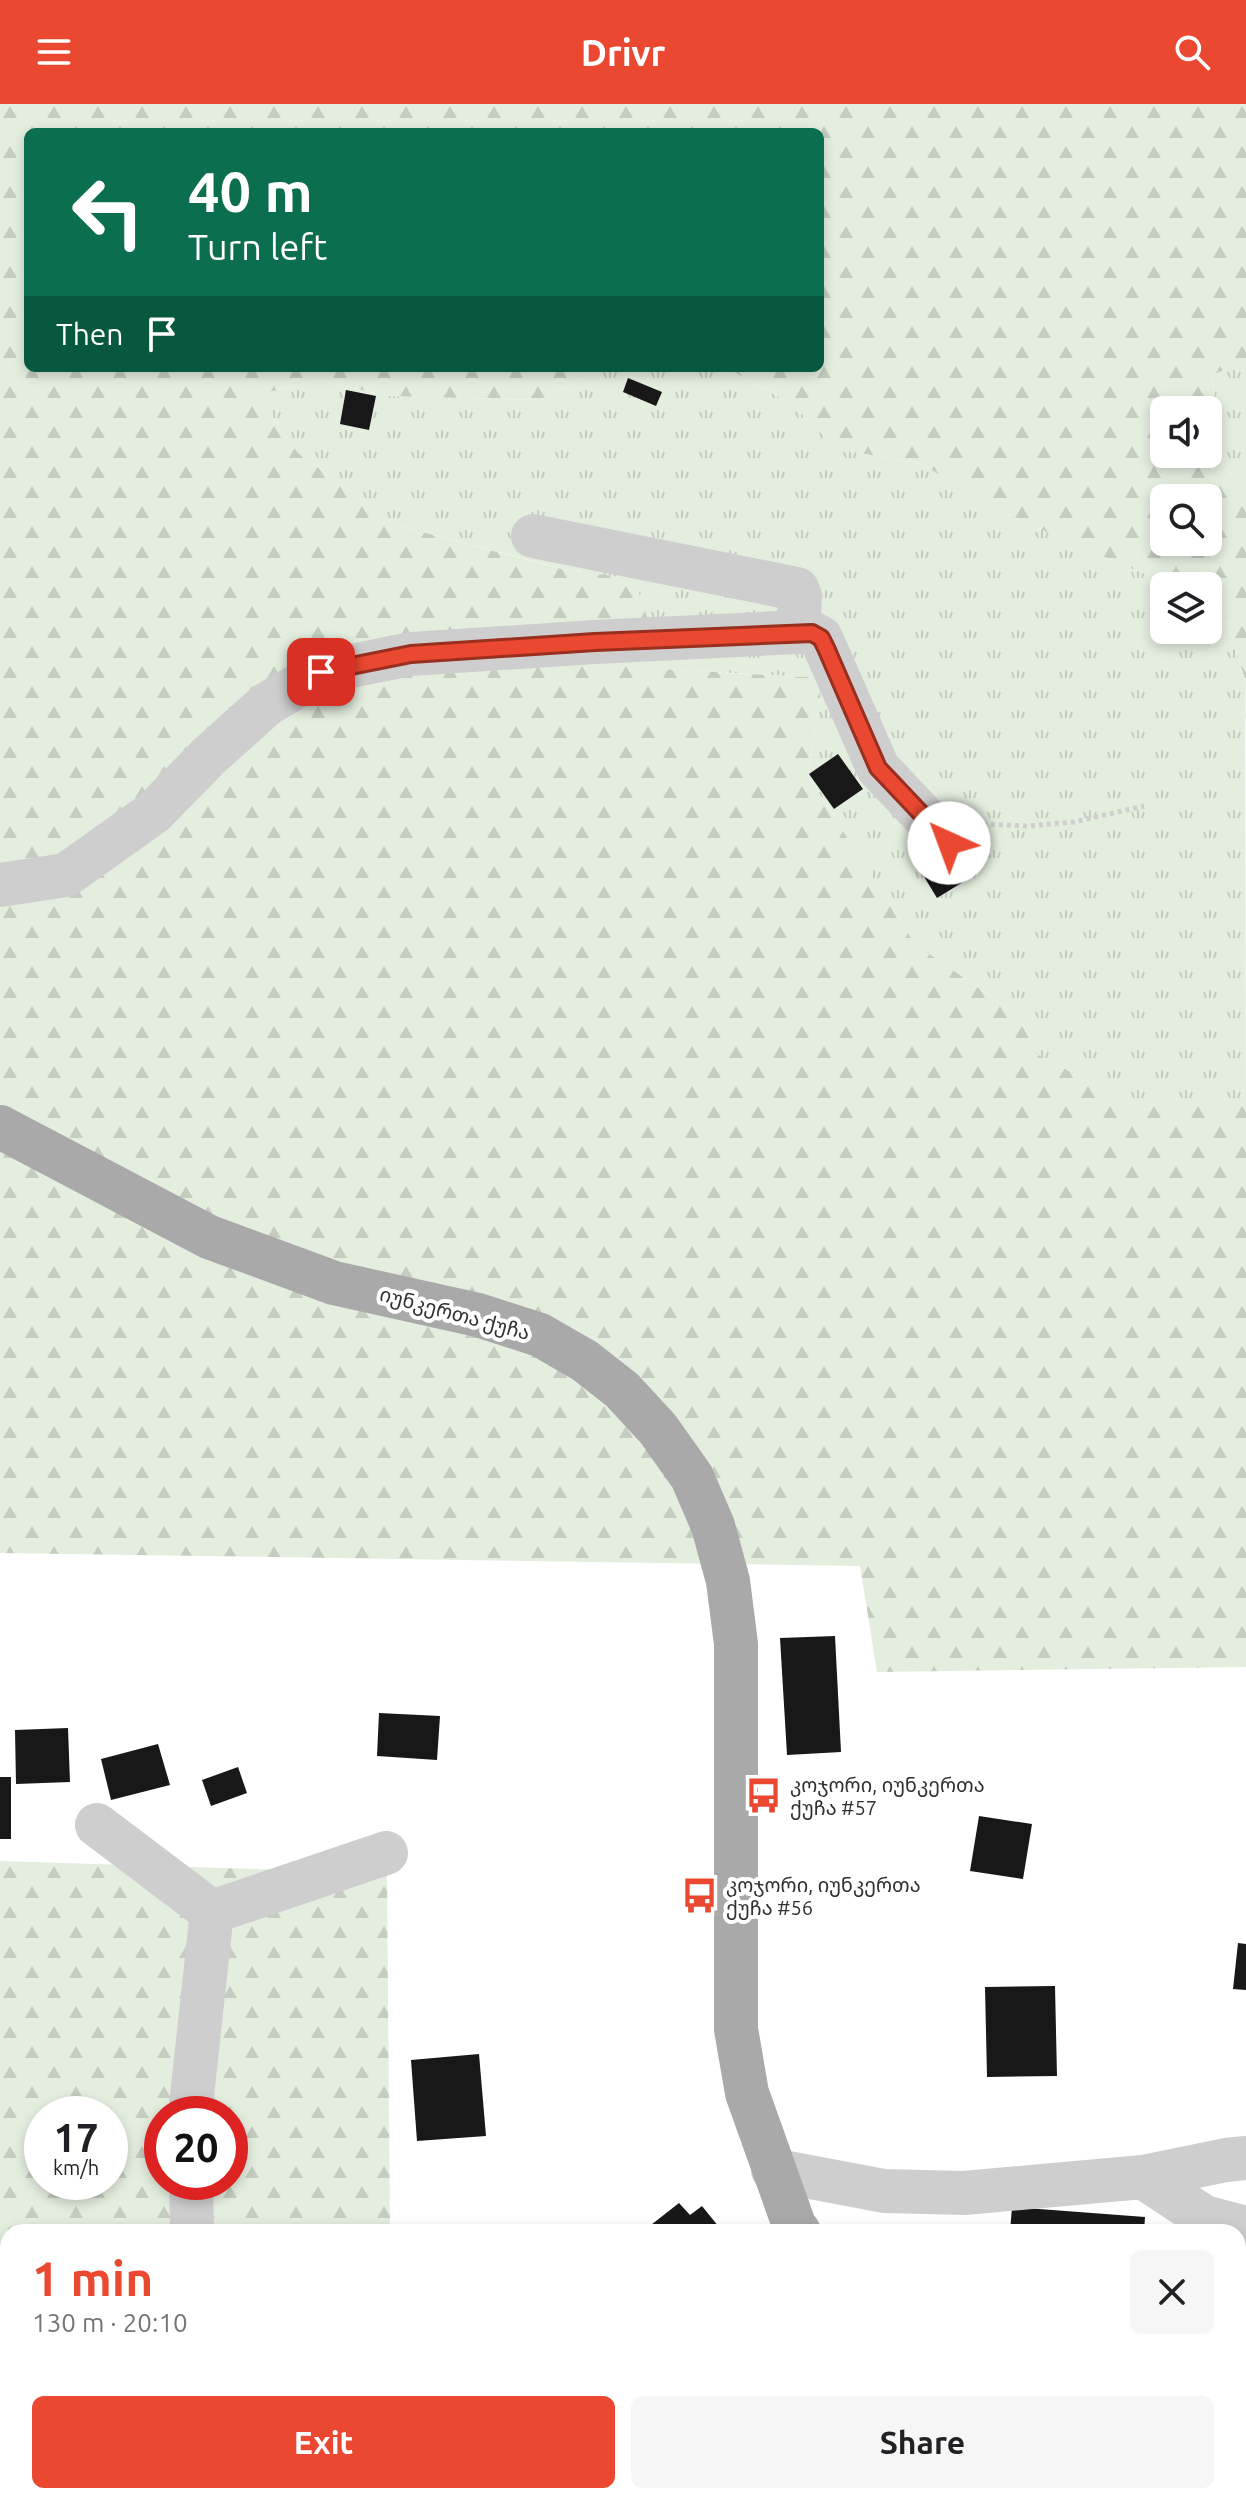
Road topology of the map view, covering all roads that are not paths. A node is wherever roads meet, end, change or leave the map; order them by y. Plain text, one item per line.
1 (533, 536) dead end
2 (798, 632) junction
3 (936, 829) road end
4 (0, 885) edge
5 (0, 1127) edge
6 (97, 1825) dead end
7 (386, 1853) dead end
8 (212, 1912) junction
9 (192, 2096) edge
10 (1246, 2158) edge
11 (773, 2170) junction
12 (1143, 2177) junction
13 (191, 2200) edge
14 (192, 2224) edge
15 (794, 2224) edge
16 (1231, 2224) edge

1 - 2 street
2 - 3 street
2 - 4 street
5 - 11 main road, იუნკერთა ქუჩა
6 - 8 street
7 - 8 street
8 - 9 street
10 - 12 street
11 - 12 street
11 - 15 main road, იუნკერთა ქუჩა
12 - 16 street
13 - 14 street

